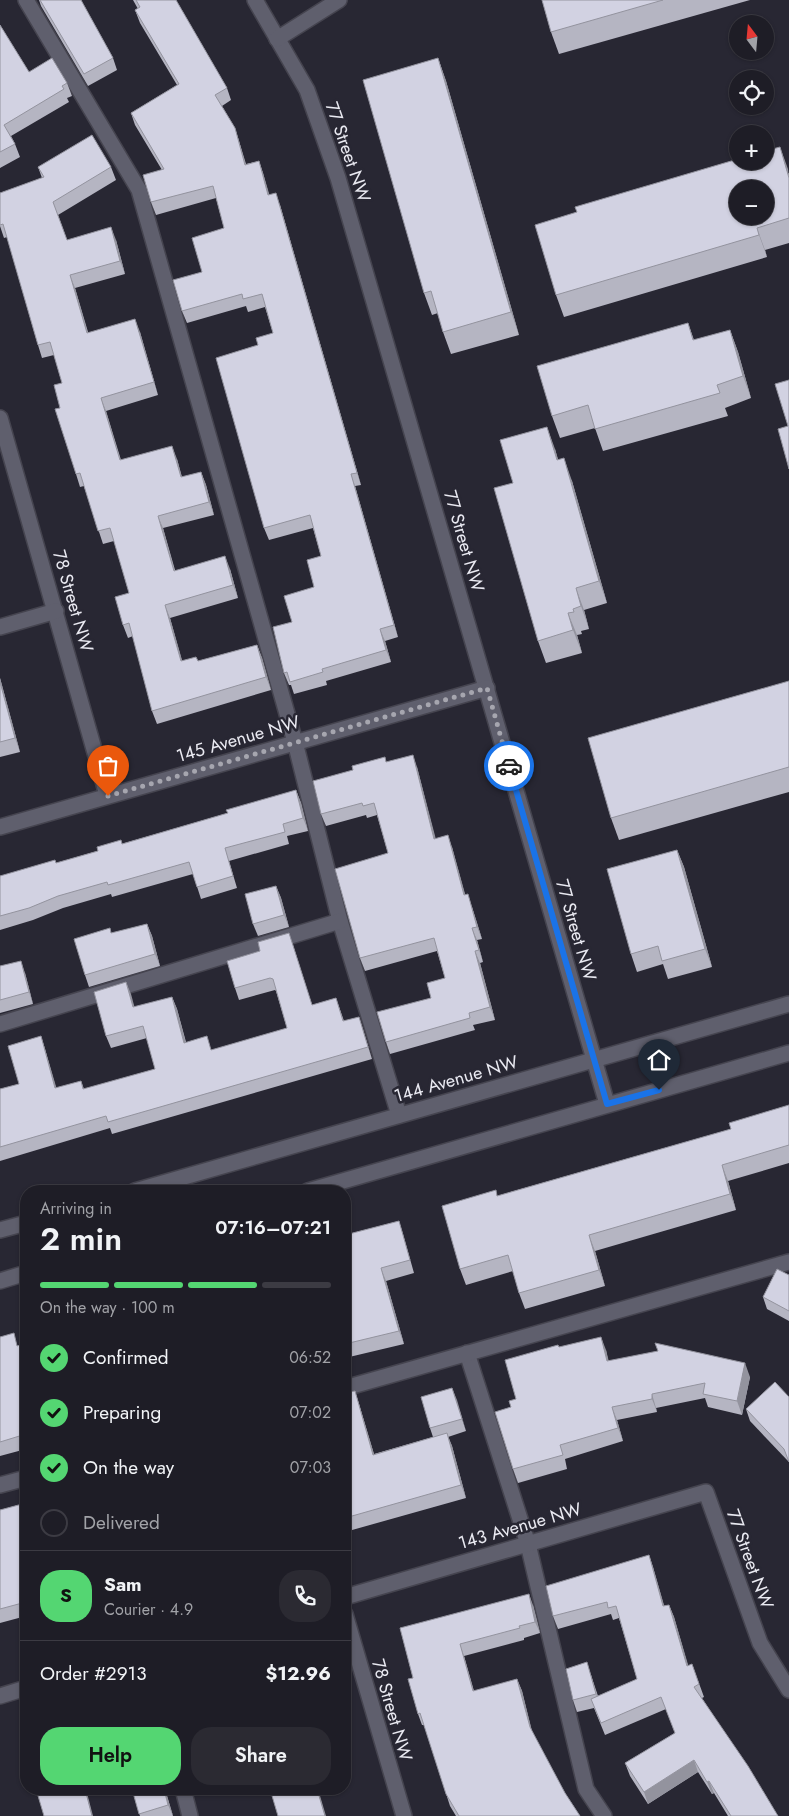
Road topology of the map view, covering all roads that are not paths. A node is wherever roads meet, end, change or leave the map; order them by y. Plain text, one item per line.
1 (26, 0) edge
2 (255, 0) edge
3 (339, 0) edge
4 (277, 39) junction
5 (1, 423) edge
6 (56, 611) junction
7 (0, 627) edge
8 (487, 688) junction
9 (295, 742) junction
10 (108, 796) junction
11 (0, 827) edge
12 (340, 921) junction
13 (789, 1004) edge
14 (0, 1024) edge
15 (789, 1053) edge
16 (594, 1059) junction
17 (607, 1104) junction
18 (399, 1115) junction
19 (156, 1185) edge
20 (329, 1185) edge
21 (20, 1224) edge
22 (0, 1230) edge
23 (789, 1262) edge
24 (20, 1275) edge
25 (0, 1281) edge
26 (467, 1353) junction
27 (351, 1386) edge
28 (20, 1480) edge
29 (0, 1485) edge
30 (706, 1492) joint
31 (528, 1544) junction
32 (351, 1594) edge
33 (351, 1635) edge
34 (20, 1690) edge
35 (789, 1690) edge
36 (0, 1696) edge
37 (184, 1795) edge
38 (190, 1816) edge
39 (404, 1816) edge
40 (604, 1816) edge

1 - 9 street
2 - 4 street, 77 Street NW
3 - 4 street
4 - 8 street, 77 Street NW
5 - 6 street, 78 Street NW
6 - 7 street
6 - 10 street, 78 Street NW
8 - 9 street, 145 Avenue NW
8 - 16 street, 77 Street NW
9 - 10 street, 145 Avenue NW
9 - 12 street
10 - 11 street, 145 Avenue NW
12 - 14 street
12 - 18 street
13 - 16 street, 144 Avenue NW
15 - 17 street
16 - 17 street, 77 Street NW
16 - 18 street, 144 Avenue NW
17 - 20 street
18 - 19 street, 144 Avenue NW
21 - 22 street
23 - 26 street
24 - 25 street
26 - 27 street
26 - 31 street
28 - 29 street
30 - 31 street, 143 Avenue NW
30 - 35 street, 77 Street NW
31 - 32 street, 143 Avenue NW
31 - 40 street
33 - 39 street, 78 Street NW
34 - 36 street
37 - 38 street

